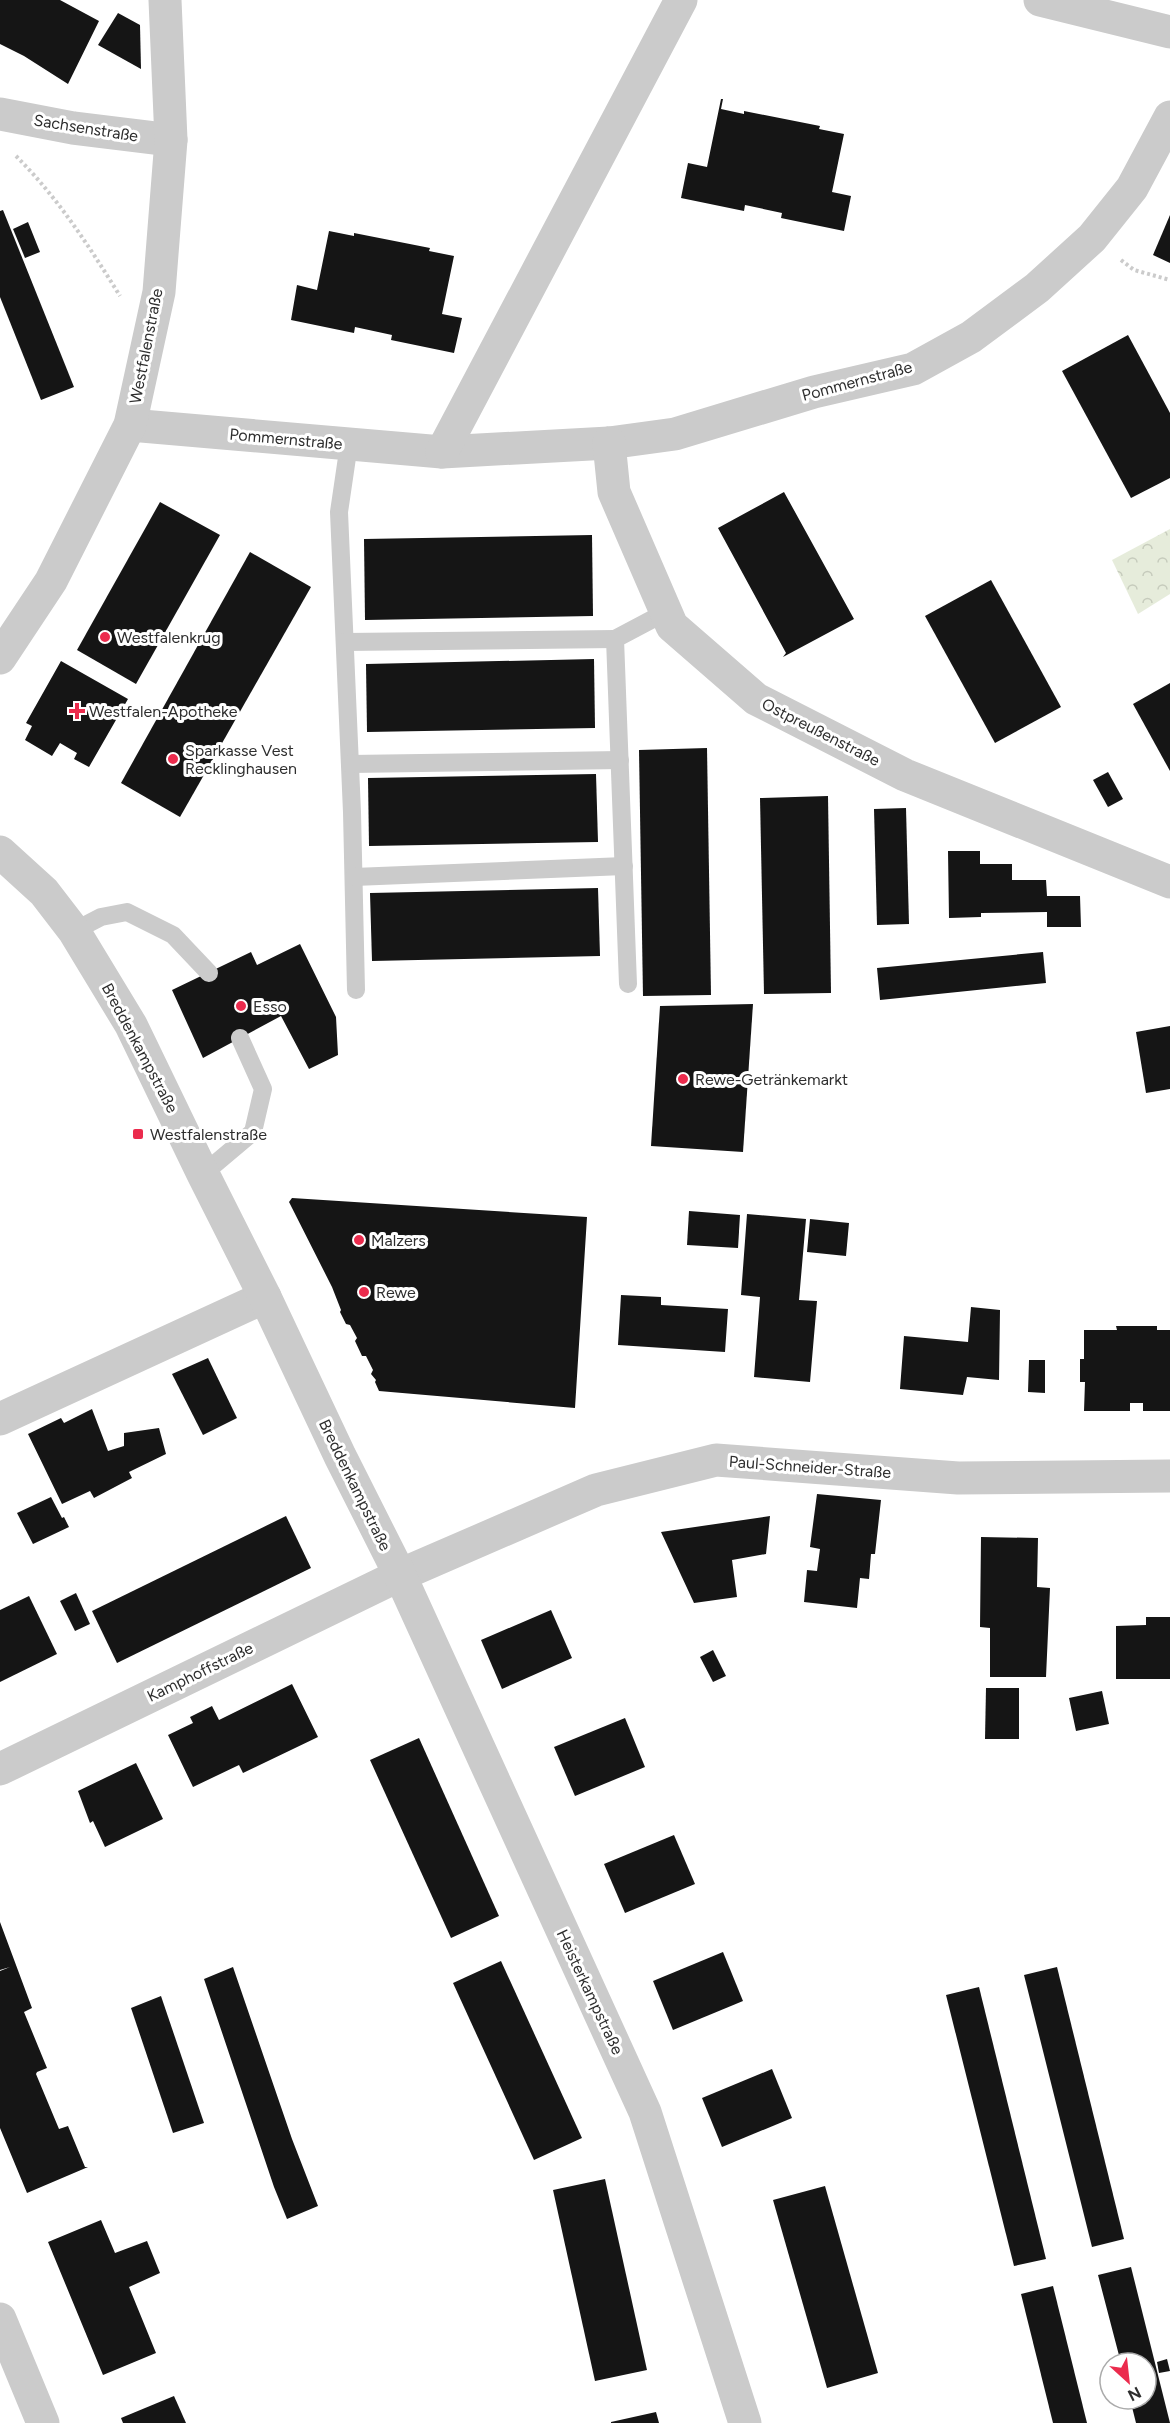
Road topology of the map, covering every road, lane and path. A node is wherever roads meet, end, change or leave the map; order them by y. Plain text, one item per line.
1 (165, 0) edge
2 (681, 0) edge
3 (1040, 0) edge
4 (1170, 32) edge
5 (0, 114) edge
6 (1170, 117) edge
7 (171, 140) junction
8 (8, 148) dead end
9 (1092, 238) junction
10 (1170, 280) edge
11 (152, 325) junction
12 (130, 425) junction
13 (609, 443) junction
14 (349, 444) junction
15 (442, 452) junction
16 (666, 612) junction
17 (615, 639) junction
18 (345, 642) junction
19 (0, 658) edge
20 (620, 760) junction
21 (350, 764) junction
22 (0, 852) edge
23 (624, 866) junction
24 (354, 877) junction
25 (1170, 882) edge
26 (74, 931) junction
27 (209, 973) dead end
28 (628, 984) dead end
29 (356, 990) dead end
30 (240, 1038) dead end
31 (203, 1174) junction
32 (265, 1297) junction
33 (0, 1419) edge
34 (1170, 1476) edge
35 (400, 1575) junction
36 (0, 1770) edge
37 (0, 2319) edge
38 (43, 2423) edge
39 (745, 2423) edge

1 - 7 street, Westfalenstraße
2 - 15 street
3 - 4 street
5 - 7 street, Sachsenstraße
6 - 9 street, Pommernstraße
7 - 11 street, Westfalenstraße
8 - 11 path
9 - 10 path
9 - 13 street, Pommernstraße
11 - 12 street, Westfalenstraße
12 - 14 street, Pommernstraße
12 - 19 street, Westfalenstraße
13 - 15 street, Pommernstraße
13 - 16 street, Ostpreußenstraße
14 - 15 street, Pommernstraße
14 - 18 lane
16 - 17 lane
16 - 25 street, Ostpreußenstraße
17 - 18 lane
17 - 20 lane
18 - 21 lane
20 - 21 lane
20 - 23 lane
21 - 24 lane
22 - 26 street, Breddenkampstraße
23 - 24 lane
23 - 28 lane
24 - 29 lane
26 - 27 lane
26 - 31 street, Breddenkampstraße
30 - 31 lane
31 - 32 street, Breddenkampstraße
32 - 33 street
32 - 35 street, Breddenkampstraße
34 - 35 street, Paul-Schneider-Straße
35 - 36 street, Kamphoffstraße
35 - 39 street, Heisterkampstraße
37 - 38 street

